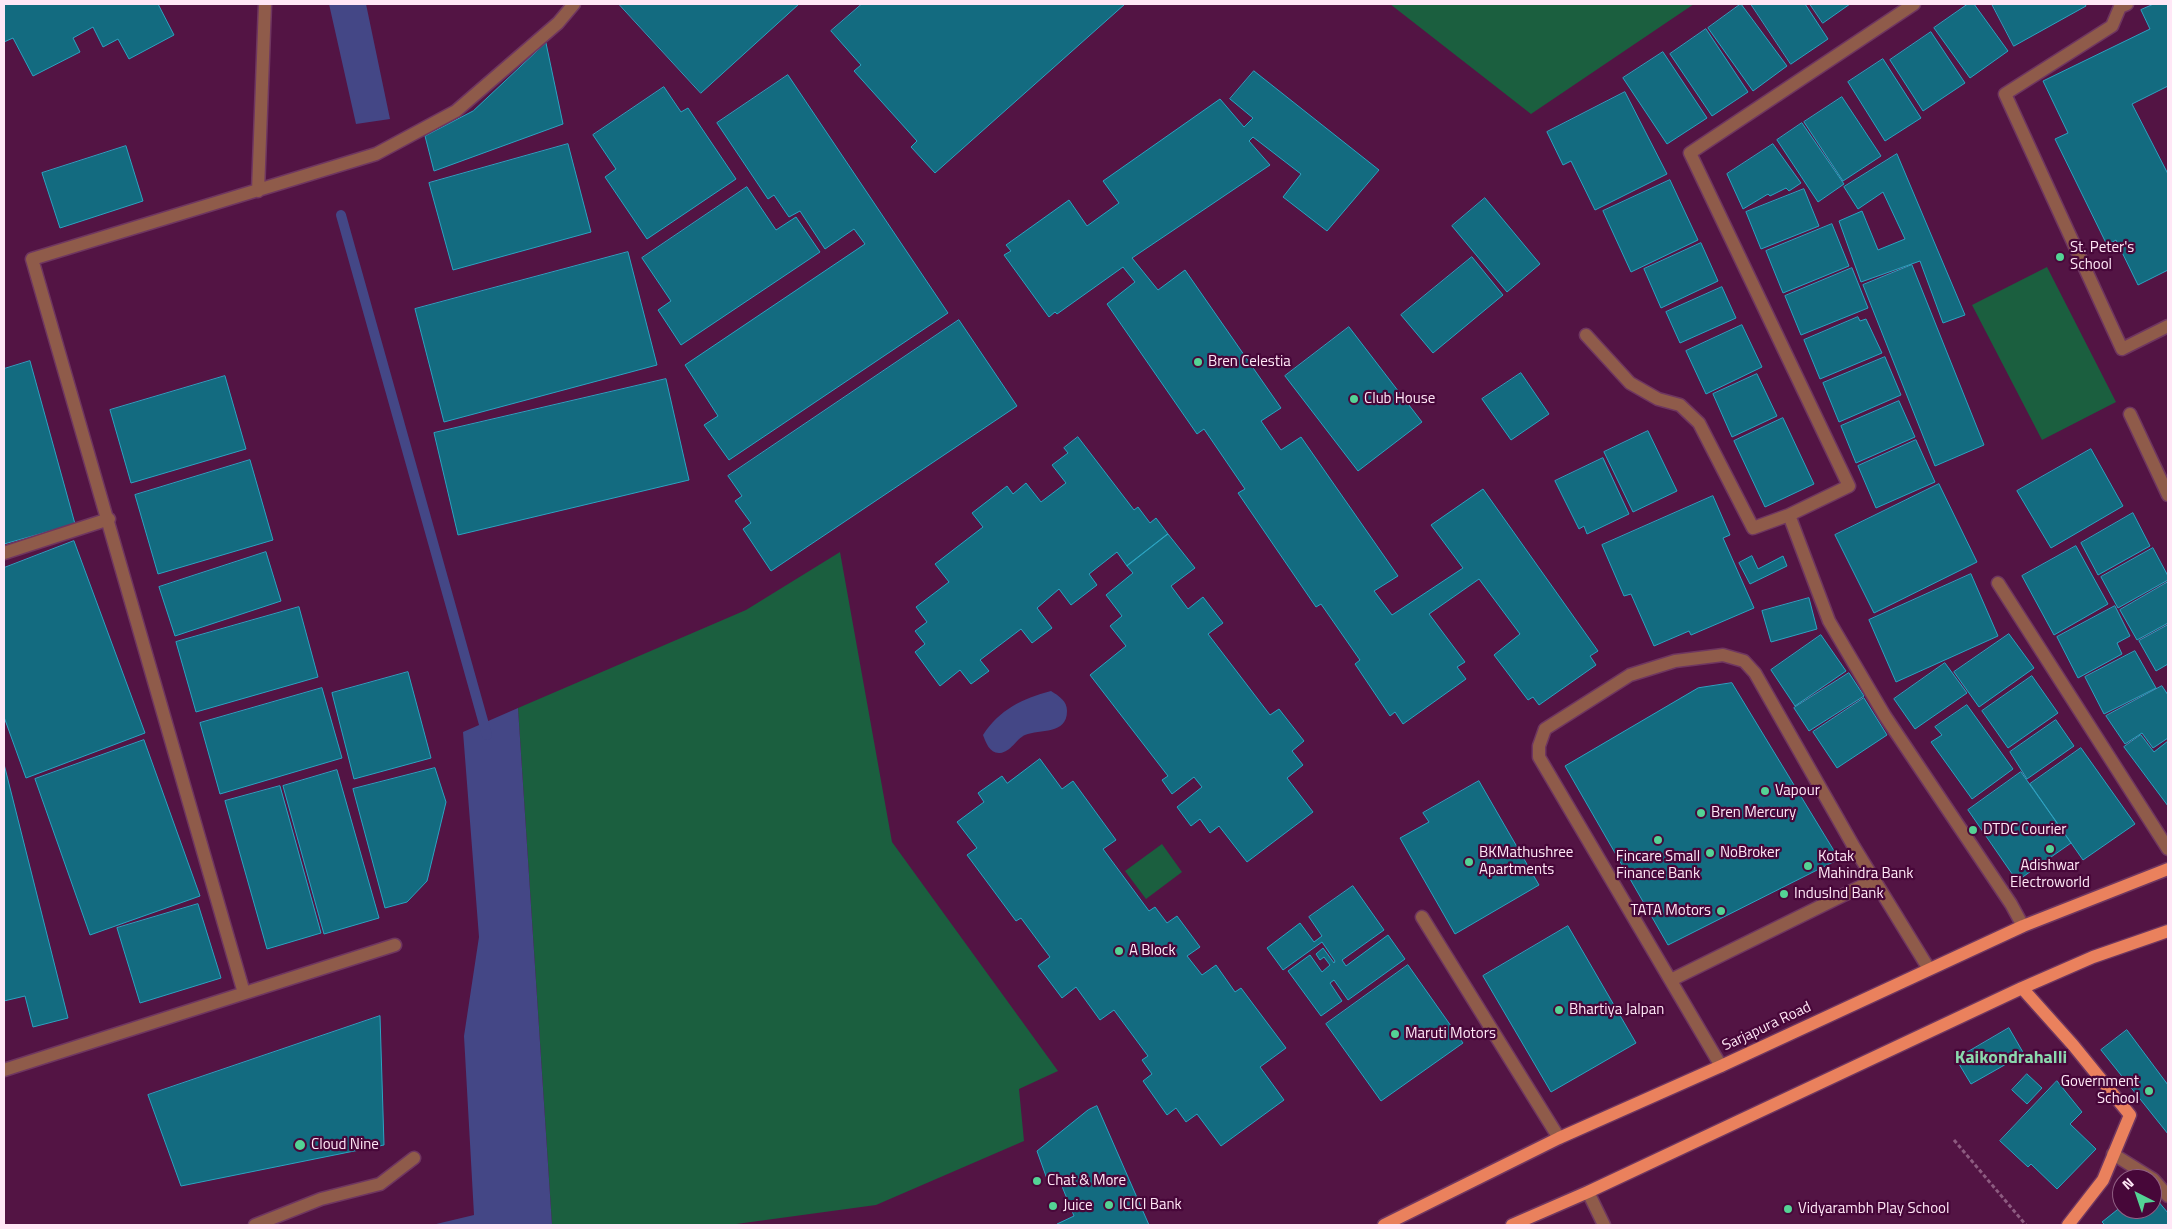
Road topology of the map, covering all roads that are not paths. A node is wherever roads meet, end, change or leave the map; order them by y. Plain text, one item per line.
1 (265, 4) edge
2 (574, 4) edge
3 (1914, 4) edge
4 (2127, 4) edge
5 (258, 191) junction
6 (2168, 326) edge
7 (1586, 335) dead end
8 (2130, 414) dead end
9 (2168, 495) edge
10 (1789, 515) junction
11 (109, 519) junction
12 (4, 554) edge
13 (1998, 583) dead end
14 (2168, 849) edge
15 (2168, 869) edge
16 (1874, 880) junction
17 (1422, 917) dead end
18 (2023, 926) junction
19 (2168, 931) edge
20 (395, 945) dead end
21 (1929, 968) junction
22 (1671, 980) junction
23 (2022, 988) junction
24 (244, 993) junction
25 (1721, 1066) junction
26 (4, 1070) edge
27 (1559, 1138) junction
28 (2113, 1154) junction
29 (414, 1158) dead end
30 (1588, 1192) junction
31 (2168, 1196) edge
32 (255, 1225) edge
33 (1384, 1225) edge
34 (1512, 1225) edge
35 (1604, 1225) edge
36 (2068, 1225) edge

1 - 5 street
2 - 5 street
3 - 10 street
4 - 6 street
5 - 11 street
7 - 10 street
8 - 9 street
10 - 18 street
11 - 12 street
11 - 24 street
13 - 14 street
15 - 18 main road, Sarjapura Road
16 - 21 street
16 - 22 street
16 - 22 street
17 - 27 street
18 - 21 main road, Sarjapura Road
19 - 23 main road
20 - 24 street
21 - 25 main road, Sarjapura Road
22 - 25 street
23 - 28 main road
23 - 30 main road
24 - 26 street
25 - 27 main road, Sarjapura Road
27 - 33 main road, Sarjapura Road
28 - 31 street
28 - 36 main road
29 - 32 street
30 - 34 main road
30 - 35 street

